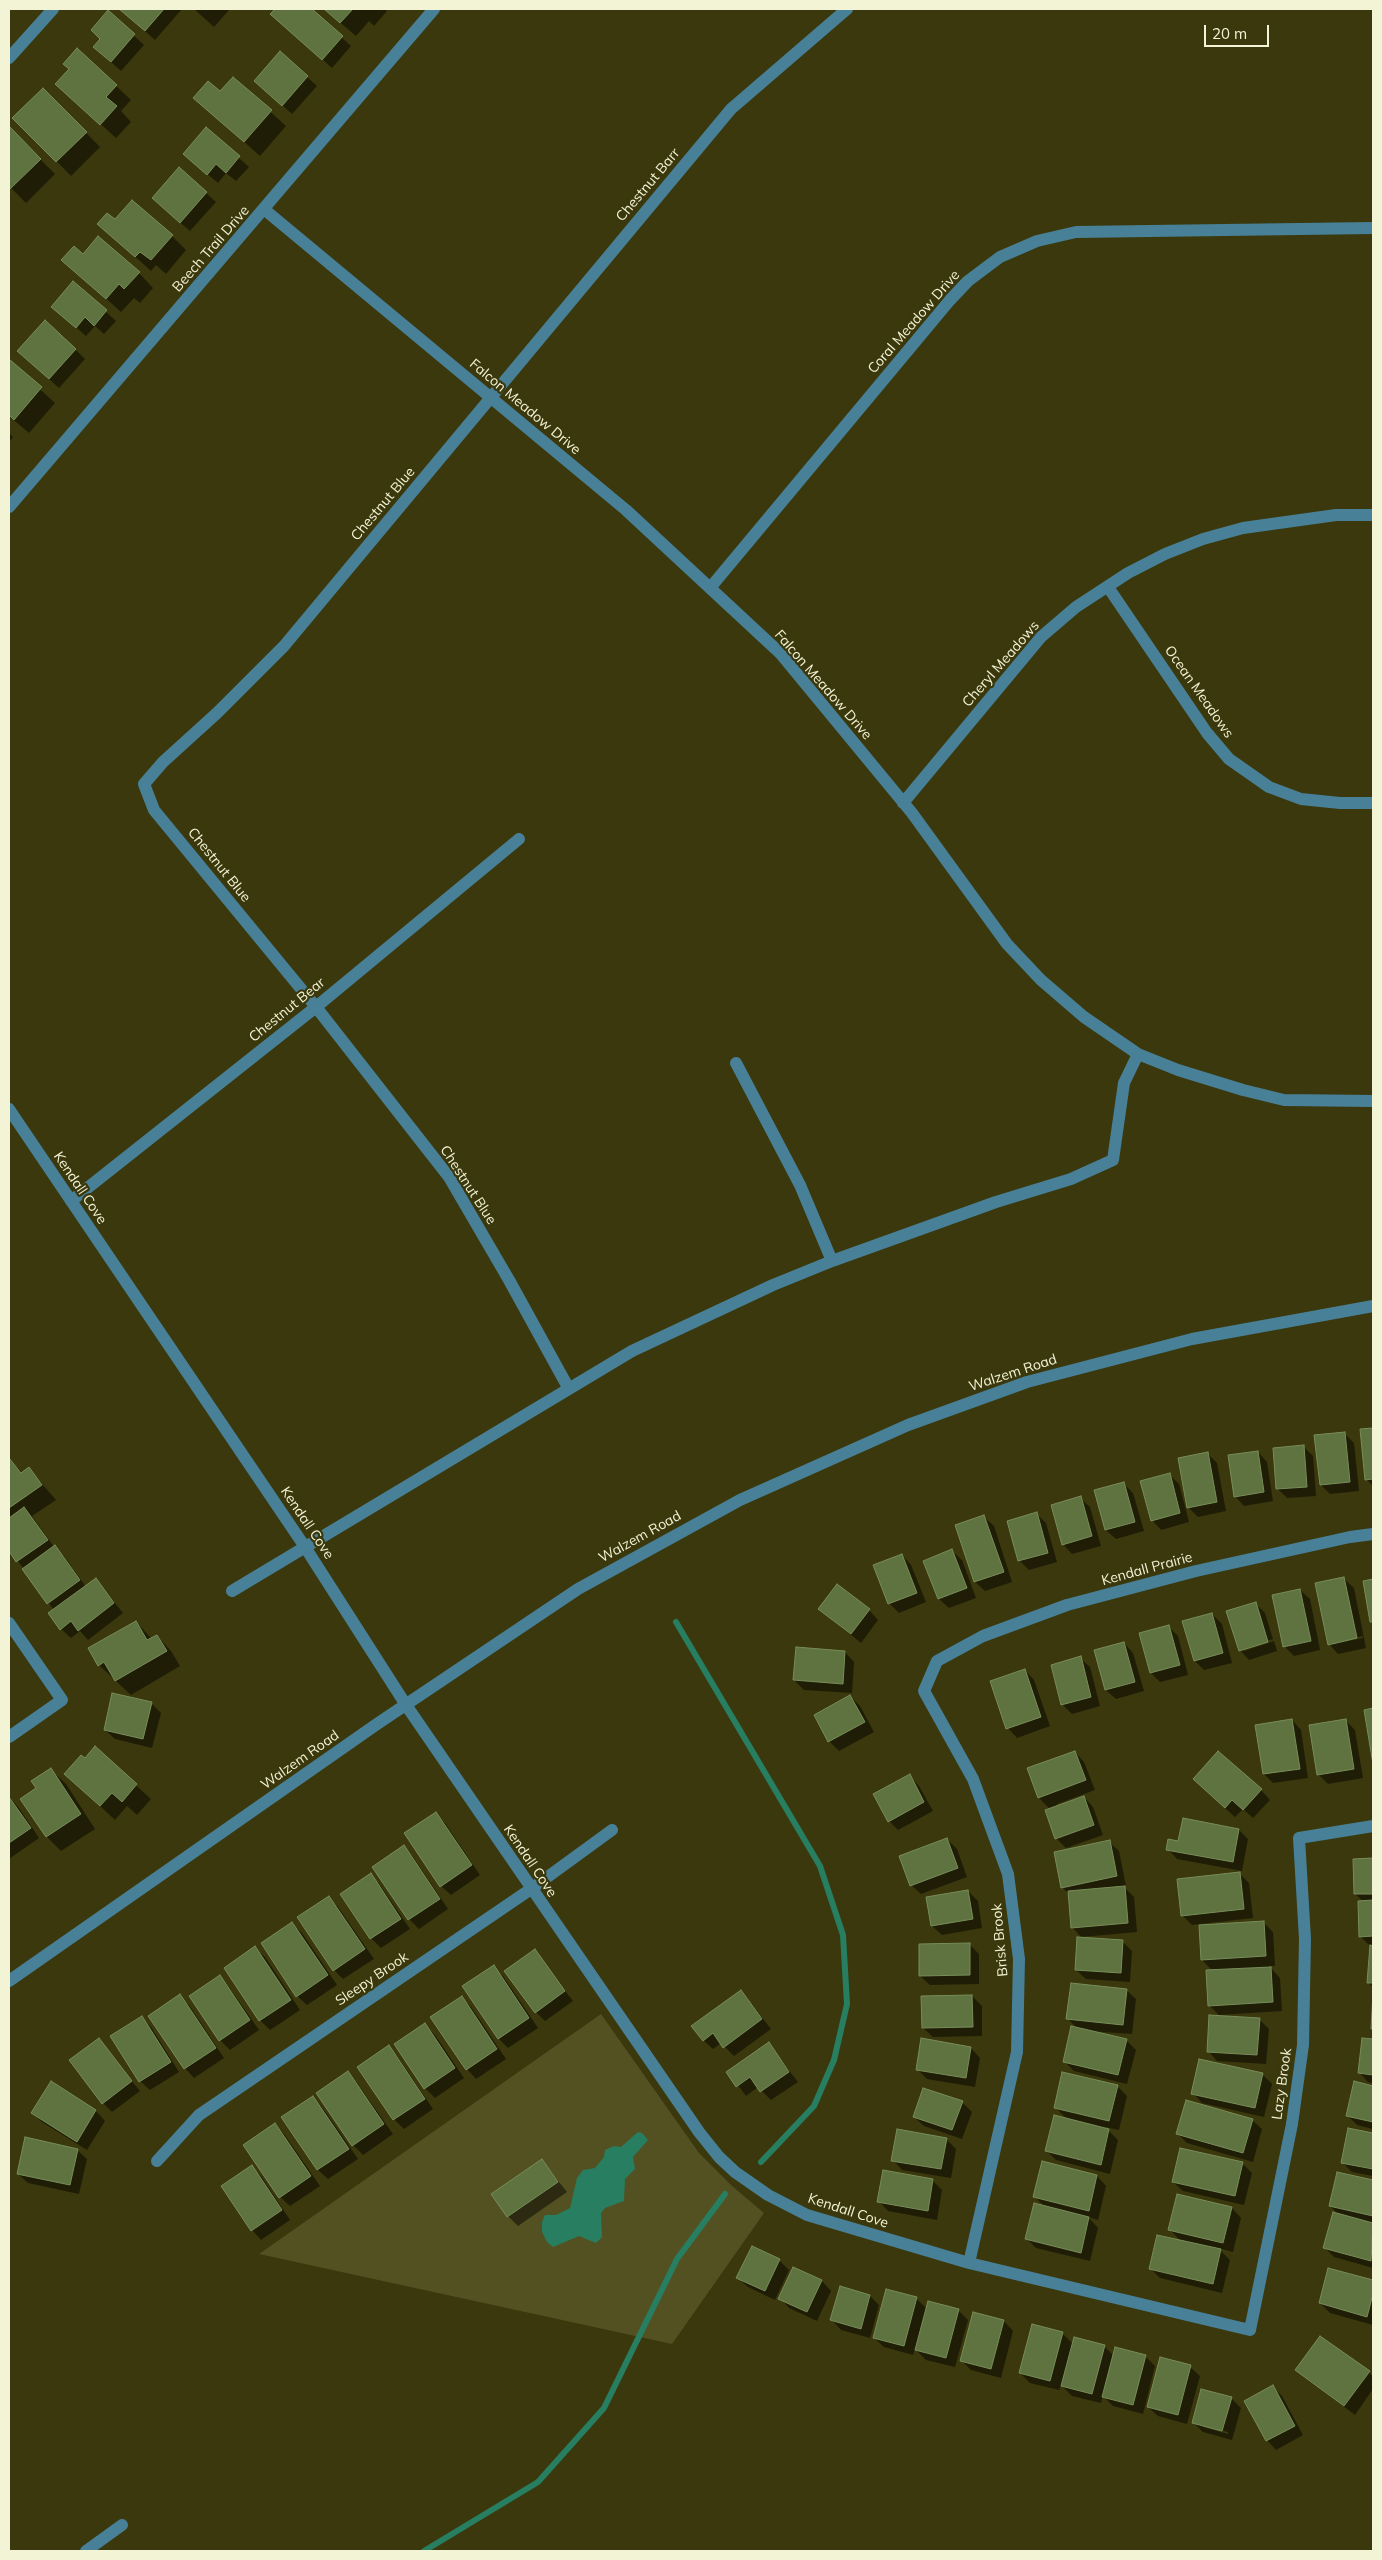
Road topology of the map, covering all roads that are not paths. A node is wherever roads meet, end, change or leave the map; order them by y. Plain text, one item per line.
1 (53, 9) edge
2 (434, 9) edge
3 (847, 9) edge
4 (9, 58) edge
5 (265, 210) junction
6 (1373, 228) edge
7 (491, 398) junction
8 (9, 507) edge
9 (1373, 515) edge
10 (1108, 586) junction
11 (710, 588) junction
12 (903, 803) junction
13 (1373, 803) edge
14 (519, 839) dead end
15 (316, 1006) junction
16 (1138, 1054) junction
17 (736, 1063) dead end
18 (1373, 1101) edge
19 (9, 1109) edge
20 (71, 1201) junction
21 (832, 1261) junction
22 (1373, 1306) edge
23 (568, 1389) junction
24 (1373, 1534) edge
25 (305, 1547) junction
26 (232, 1592) dead end
27 (9, 1623) edge
28 (937, 1661) joint
29 (406, 1705) junction
30 (9, 1737) edge
31 (1373, 1826) edge
32 (612, 1830) dead end
33 (531, 1889) junction
34 (9, 1981) edge
35 (157, 2161) dead end
36 (969, 2263) junction
37 (1250, 2330) joint
38 (122, 2525) dead end
39 (86, 2551) edge

1 - 4 street
2 - 5 street, Beech Trail Drive
3 - 7 street, Chestnut Barr
5 - 7 street, Falcon Meadow Drive
5 - 8 street, Beech Trail Drive
6 - 11 street, Coral Meadow Drive
7 - 11 street, Falcon Meadow Drive
7 - 15 street, Chestnut Blue
9 - 10 street, Cheryl Meadows
10 - 12 street, Cheryl Meadows
10 - 13 street, Ocean Meadows
11 - 12 street, Falcon Meadow Drive
12 - 16 street, Falcon Meadow Drive
14 - 15 street, Chestnut Bear
15 - 20 street, Chestnut Bear
15 - 23 street, Chestnut Blue
16 - 18 street, Falcon Meadow Drive
16 - 21 street
17 - 21 street
19 - 20 street, Kendall Cove
20 - 25 street, Kendall Cove
21 - 23 street
22 - 29 street, Walzem Road
23 - 25 street
24 - 28 street, Kendall Prairie
25 - 26 street
25 - 29 street, Kendall Cove
27 - 30 street
28 - 36 street, Brisk Brook
29 - 33 street, Kendall Cove
29 - 34 street, Walzem Road
31 - 37 street, Lazy Brook
32 - 33 street, Sleepy Brook
33 - 35 street, Sleepy Brook
33 - 36 street, Kendall Cove
36 - 37 street, Kendall Cove
38 - 39 street

